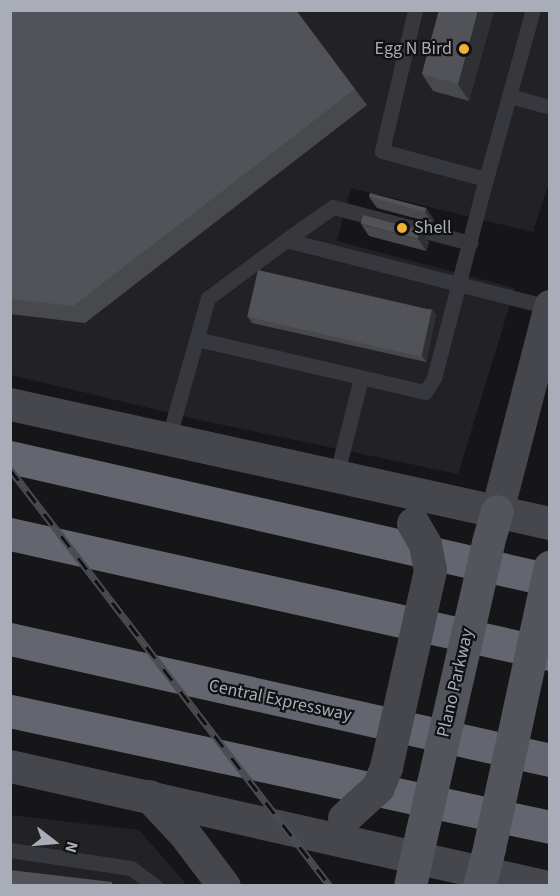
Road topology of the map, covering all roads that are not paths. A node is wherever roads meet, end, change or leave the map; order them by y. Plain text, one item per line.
1 (416, 10) edge
2 (533, 10) edge
3 (510, 96) junction
4 (549, 107) edge
5 (486, 179) junction
6 (286, 240) junction
7 (470, 243) junction
8 (460, 285) junction
9 (549, 307) edge
10 (197, 339) junction
11 (361, 378) junction
12 (10, 404) edge
13 (168, 440) junction
14 (10, 457) edge
15 (342, 478) junction
16 (496, 511) junction
17 (549, 523) edge
18 (10, 534) edge
19 (549, 567) edge
20 (549, 580) edge
21 (10, 639) edge
22 (549, 654) edge
23 (10, 711) edge
24 (549, 760) edge
25 (10, 766) edge
26 (149, 796) junction
27 (330, 825) junction
28 (549, 827) edge
29 (10, 850) edge
30 (416, 858) edge
31 (484, 868) edge
32 (155, 885) edge
33 (224, 885) edge
34 (544, 885) edge

1 - 5 lane
2 - 3 lane
3 - 4 lane
3 - 5 lane
5 - 7 lane
6 - 7 lane
6 - 8 lane
6 - 10 lane
7 - 8 lane
8 - 9 lane
8 - 11 lane
9 - 16 main road
10 - 11 lane
10 - 13 lane
11 - 15 lane
12 - 13 main road
13 - 15 main road
14 - 20 highway
15 - 16 main road
15 - 27 main road, bridge
16 - 17 main road
16 - 30 main road, Plano Parkway, bridge
18 - 22 highway
19 - 31 main road, bridge
21 - 24 highway, Central Expressway
23 - 28 highway
25 - 26 main road
26 - 27 main road
26 - 33 main road
27 - 30 main road
29 - 32 lane
30 - 31 main road
31 - 34 main road

